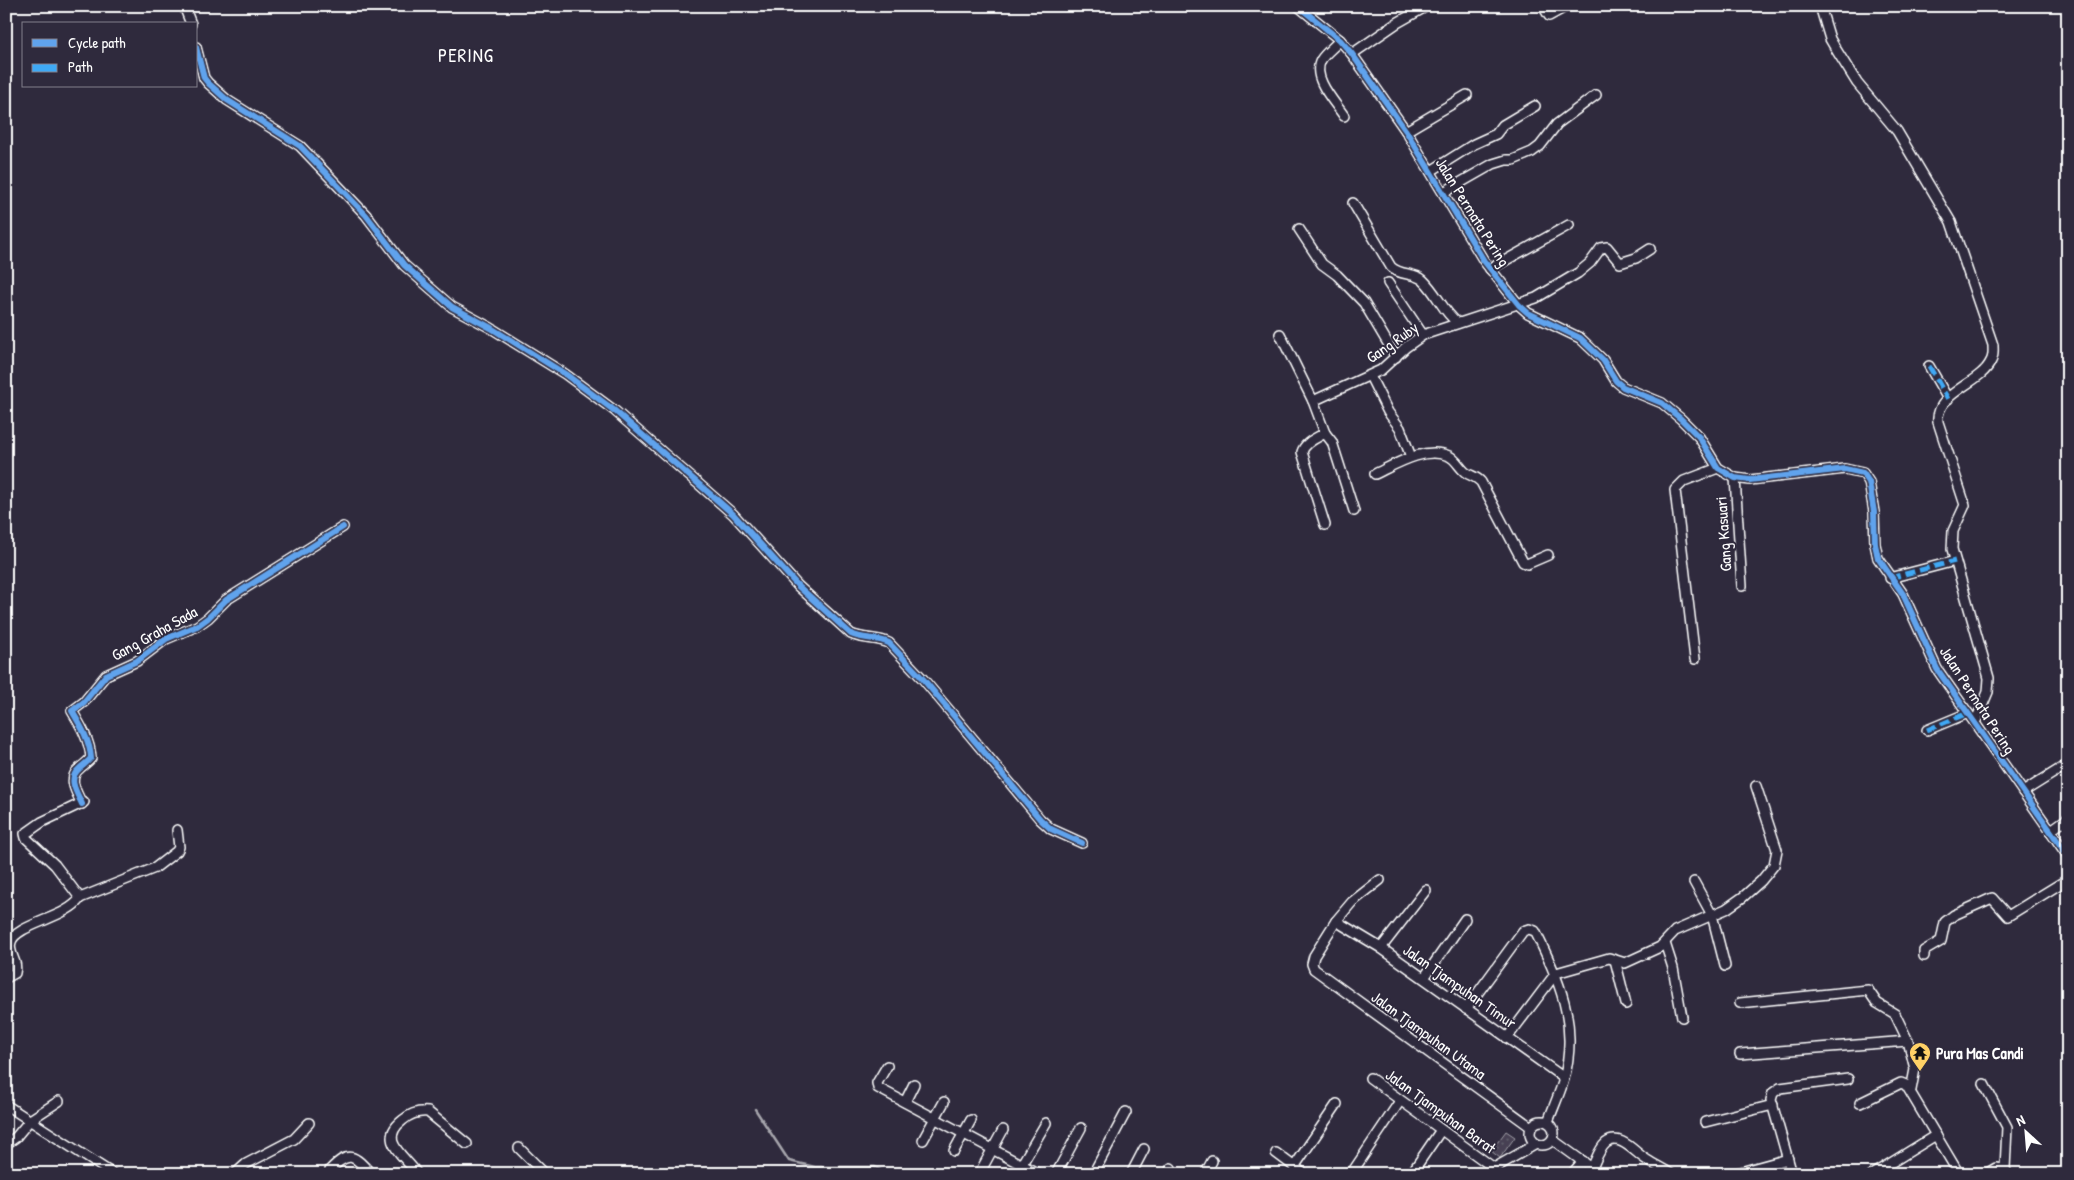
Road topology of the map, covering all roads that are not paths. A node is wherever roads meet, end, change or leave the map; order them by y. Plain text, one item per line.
1 (184, 6) edge
2 (1298, 6) edge
3 (1427, 6) edge
4 (1543, 6) edge
5 (1567, 6) edge
6 (1820, 6) edge
7 (190, 22) edge
8 (1340, 40) junction
9 (1352, 54) junction
10 (198, 55) edge
11 (1467, 95) dead end
12 (1596, 95) dead end
13 (1535, 106) dead end
14 (1344, 116) dead end
15 (1406, 131) junction
16 (1431, 171) junction
17 (1444, 192) junction
18 (1353, 204) dead end
19 (1569, 225) dead end
20 (1299, 229) dead end
21 (1650, 248) dead end
22 (1490, 269) junction
23 (1388, 283) dead end
24 (1519, 305) junction
25 (1458, 323) junction
26 (1280, 334) dead end
27 (1423, 335) junction
28 (1396, 357) junction
29 (1929, 366) dead end
30 (1370, 376) junction
31 (1948, 399) junction
32 (1312, 401) junction
33 (1325, 433) junction
34 (1412, 457) junction
35 (1718, 468) junction
36 (1375, 474) dead end
37 (1735, 478) junction
38 (1354, 511) dead end
39 (1325, 525) dead end
40 (343, 527) dead end
41 (1548, 555) dead end
42 (1955, 561) junction
43 (1890, 578) junction
44 (1742, 586) dead end
45 (1695, 659) dead end
46 (1968, 713) junction
47 (1975, 723) junction
48 (1927, 730) dead end
49 (2068, 764) edge
50 (1756, 786) dead end
51 (2024, 792) junction
52 (2068, 818) edge
53 (178, 830) dead end
54 (2050, 831) junction
55 (1082, 844) dead end
56 (2068, 856) edge
57 (2068, 879) edge
58 (1380, 880) dead end
59 (1694, 882) dead end
60 (1426, 890) dead end
61 (80, 898) junction
62 (1712, 915) junction
63 (1465, 918) dead end
64 (1336, 921) junction
65 (1665, 943) junction
66 (1381, 948) junction
67 (1924, 956) dead end
68 (1615, 960) junction
69 (1725, 966) dead end
70 (1556, 974) junction
71 (6, 978) edge
72 (1424, 978) junction
73 (1740, 1002) dead end
74 (1626, 1004) dead end
75 (1466, 1009) junction
76 (1682, 1017) dead end
77 (1507, 1038) junction
78 (1908, 1042) junction
79 (1740, 1054) dead end
80 (887, 1066) dead end
81 (1370, 1078) dead end
82 (1564, 1078) junction
83 (1848, 1079) dead end
84 (914, 1084) dead end
85 (1984, 1084) dead end
86 (1910, 1090) junction
87 (59, 1101) dead end
88 (1400, 1101) junction
89 (905, 1102) junction
90 (944, 1102) dead end
91 (1860, 1103) dead end
92 (1337, 1104) dead end
93 (1773, 1105) junction
94 (6, 1106) edge
95 (1126, 1112) dead end
96 (935, 1118) junction
97 (30, 1120) junction
98 (972, 1120) dead end
99 (1548, 1122) junction
100 (1705, 1122) dead end
101 (309, 1123) dead end
102 (1046, 1123) dead end
103 (1531, 1127) junction
104 (1081, 1128) dead end
105 (1002, 1130) dead end
106 (1442, 1130) junction
107 (964, 1134) junction
108 (1936, 1135) junction
109 (923, 1140) dead end
110 (1553, 1140) junction
111 (6, 1144) edge
112 (467, 1144) dead end
113 (1536, 1144) junction
114 (519, 1148) dead end
115 (992, 1150) junction
116 (1144, 1150) dead end
117 (954, 1151) dead end
118 (1276, 1153) dead end
119 (1788, 1159) junction
120 (1212, 1161) dead end
121 (1583, 1161) junction
122 (1021, 1165) junction
123 (1294, 1168) junction
124 (1494, 1168) junction
125 (1592, 1168) junction
126 (330, 1170) dead end
127 (2007, 1172) edge
128 (113, 1174) edge
129 (235, 1174) edge
130 (371, 1174) edge
131 (417, 1174) edge
132 (545, 1174) edge
133 (979, 1174) edge
134 (1016, 1174) edge
135 (1039, 1174) edge
136 (1056, 1174) edge
137 (1092, 1174) edge
138 (1131, 1174) edge
139 (1205, 1174) edge
140 (1304, 1174) edge
141 (1351, 1174) edge
142 (1411, 1174) edge
143 (1484, 1174) edge
144 (1572, 1174) edge
145 (1600, 1174) edge
146 (1671, 1174) edge
147 (1733, 1174) edge
148 (1792, 1174) edge
149 (1873, 1174) edge
150 (1960, 1174) edge
151 (1986, 1174) edge

1 - 7 street
2 - 8 street, Jalan Permata Pering
3 - 9 street
4 - 5 street
6 - 31 street
8 - 9 street, Jalan Permata Pering
8 - 14 street
9 - 15 street, Jalan Permata Pering
10 - 55 street
11 - 15 street
12 - 17 street
13 - 16 street
15 - 16 street, Jalan Permata Pering
16 - 17 street, Jalan Permata Pering
17 - 22 street, Jalan Permata Pering
18 - 25 street
19 - 22 street
20 - 28 street
21 - 24 street, Gang Ruby
22 - 24 street, Jalan Permata Pering
23 - 27 street
24 - 25 street, Gang Ruby
24 - 35 street, Jalan Permata Pering
25 - 27 street, Gang Ruby
26 - 32 street
27 - 28 street, Gang Ruby
28 - 30 street, Gang Ruby
29 - 31 street
30 - 32 street, Gang Ruby
30 - 34 street
31 - 42 street
32 - 33 street
33 - 38 street
33 - 39 street
34 - 36 street
34 - 41 street
35 - 37 street, Jalan Permata Pering
35 - 45 street
37 - 43 street, Jalan Permata Pering
37 - 44 street, Gang Kasuari
40 - 61 street, Gang Graha Sada
42 - 43 street
42 - 47 street
43 - 46 street, Jalan Permata Pering
46 - 47 street, Jalan Permata Pering
46 - 48 street
47 - 51 street, Jalan Permata Pering
49 - 51 street
50 - 62 street
51 - 54 street, Jalan Permata Pering
52 - 54 street
53 - 61 street
54 - 56 street, Jalan Permata Pering
57 - 67 street
58 - 64 street
59 - 62 street
60 - 66 street
61 - 71 street
62 - 65 street
62 - 69 street
63 - 72 street
64 - 66 street, Jalan Tjampuhan Timur
64 - 103 street, Jalan Tjampuhan Utama
65 - 68 street
65 - 76 street
66 - 72 street, Jalan Tjampuhan Timur
68 - 70 street
68 - 74 street
70 - 75 street
70 - 77 street
70 - 82 street
72 - 75 street, Jalan Tjampuhan Timur
73 - 78 street
75 - 77 street, Jalan Tjampuhan Timur
77 - 82 street, Jalan Tjampuhan Timur
78 - 79 street
78 - 86 street
80 - 89 street
81 - 88 street, Jalan Tjampuhan Barat
82 - 99 street
83 - 93 street
84 - 89 street
85 - 127 street
86 - 91 street
86 - 108 street
87 - 97 street
88 - 106 street, Jalan Tjampuhan Barat
88 - 141 street
89 - 96 street
90 - 96 street
92 - 123 street
93 - 100 street
93 - 119 street
94 - 97 street
95 - 137 street
96 - 107 street
96 - 109 street
97 - 111 street
97 - 128 street
98 - 107 street
99 - 103 street
99 - 110 street
101 - 129 street
102 - 122 street
103 - 113 street
104 - 136 street
105 - 115 street
106 - 124 street, Jalan Tjampuhan Barat
106 - 142 street
107 - 115 street
107 - 117 street
108 - 149 street
108 - 150 street
110 - 113 street
110 - 121 street
112 - 131 street
113 - 124 street
114 - 132 street
115 - 122 street
115 - 133 street
116 - 138 street
118 - 123 street
119 - 147 street
119 - 148 street
120 - 139 street
121 - 125 street
121 - 144 street
122 - 134 street
122 - 135 street
123 - 140 street
124 - 143 street
125 - 145 street
125 - 146 street
126 - 130 street
127 - 151 street

